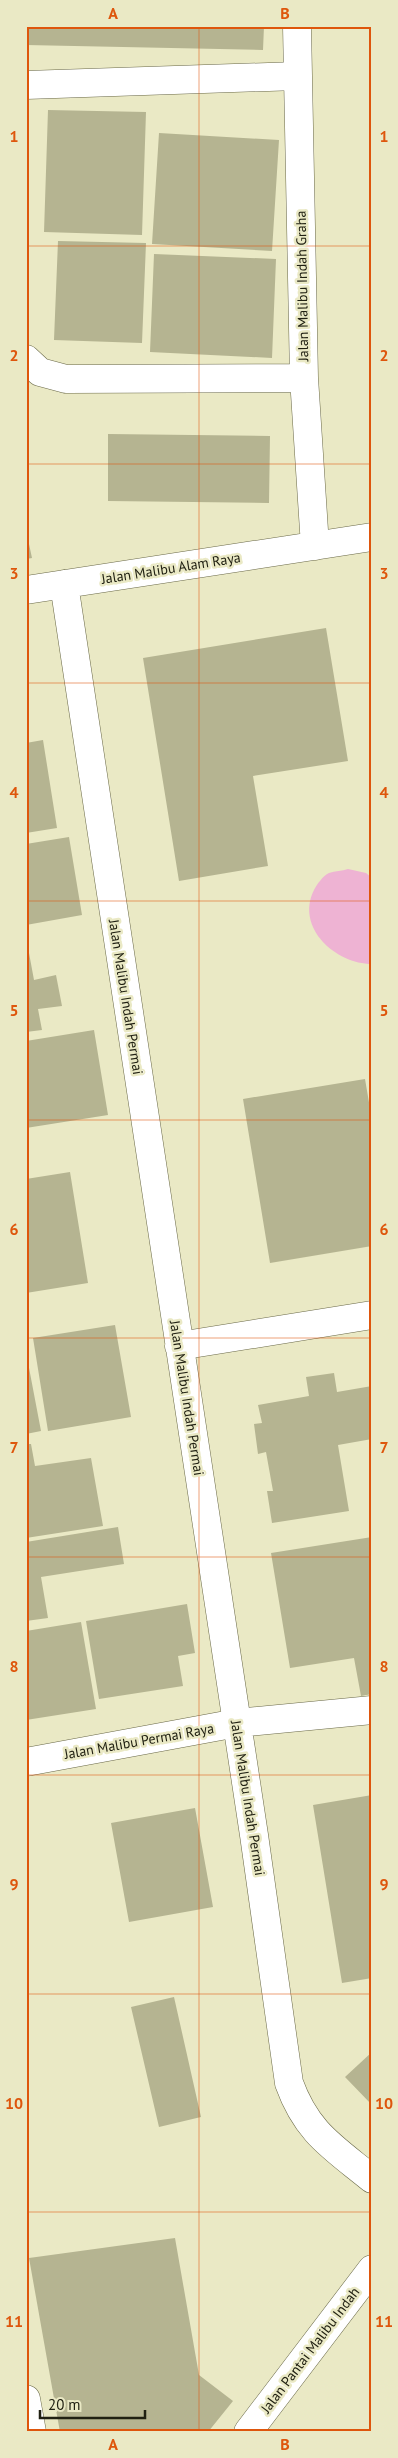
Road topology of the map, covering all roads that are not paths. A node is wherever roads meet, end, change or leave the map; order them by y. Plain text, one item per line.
1 (297, 26) edge
2 (297, 76) junction
3 (26, 86) edge
4 (26, 359) edge
5 (304, 378) junction
6 (372, 537) edge
7 (315, 546) junction
8 (64, 584) junction
9 (26, 590) edge
10 (372, 1315) edge
11 (179, 1346) junction
12 (372, 1710) edge
13 (236, 1723) junction
14 (26, 1762) edge
15 (372, 2179) edge
16 (372, 2269) edge
17 (26, 2399) edge
18 (32, 2432) edge
19 (248, 2432) edge

1 - 2 street, Jalan Malibu Indah Graha
2 - 3 street
2 - 5 street, Jalan Malibu Indah Graha
4 - 5 street
5 - 7 street, Jalan Malibu Indah Graha
6 - 7 street, Jalan Malibu Alam Raya
7 - 8 street, Jalan Malibu Alam Raya
8 - 9 street, Jalan Malibu Alam Raya
8 - 11 street, Jalan Malibu Indah Permai
10 - 11 street
11 - 13 street, Jalan Malibu Indah Permai
12 - 13 street, Jalan Malibu Permai Raya
13 - 14 street, Jalan Malibu Permai Raya
13 - 15 street, Jalan Malibu Indah Permai
16 - 19 street, Jalan Pantai Malibu Indah
17 - 18 street

